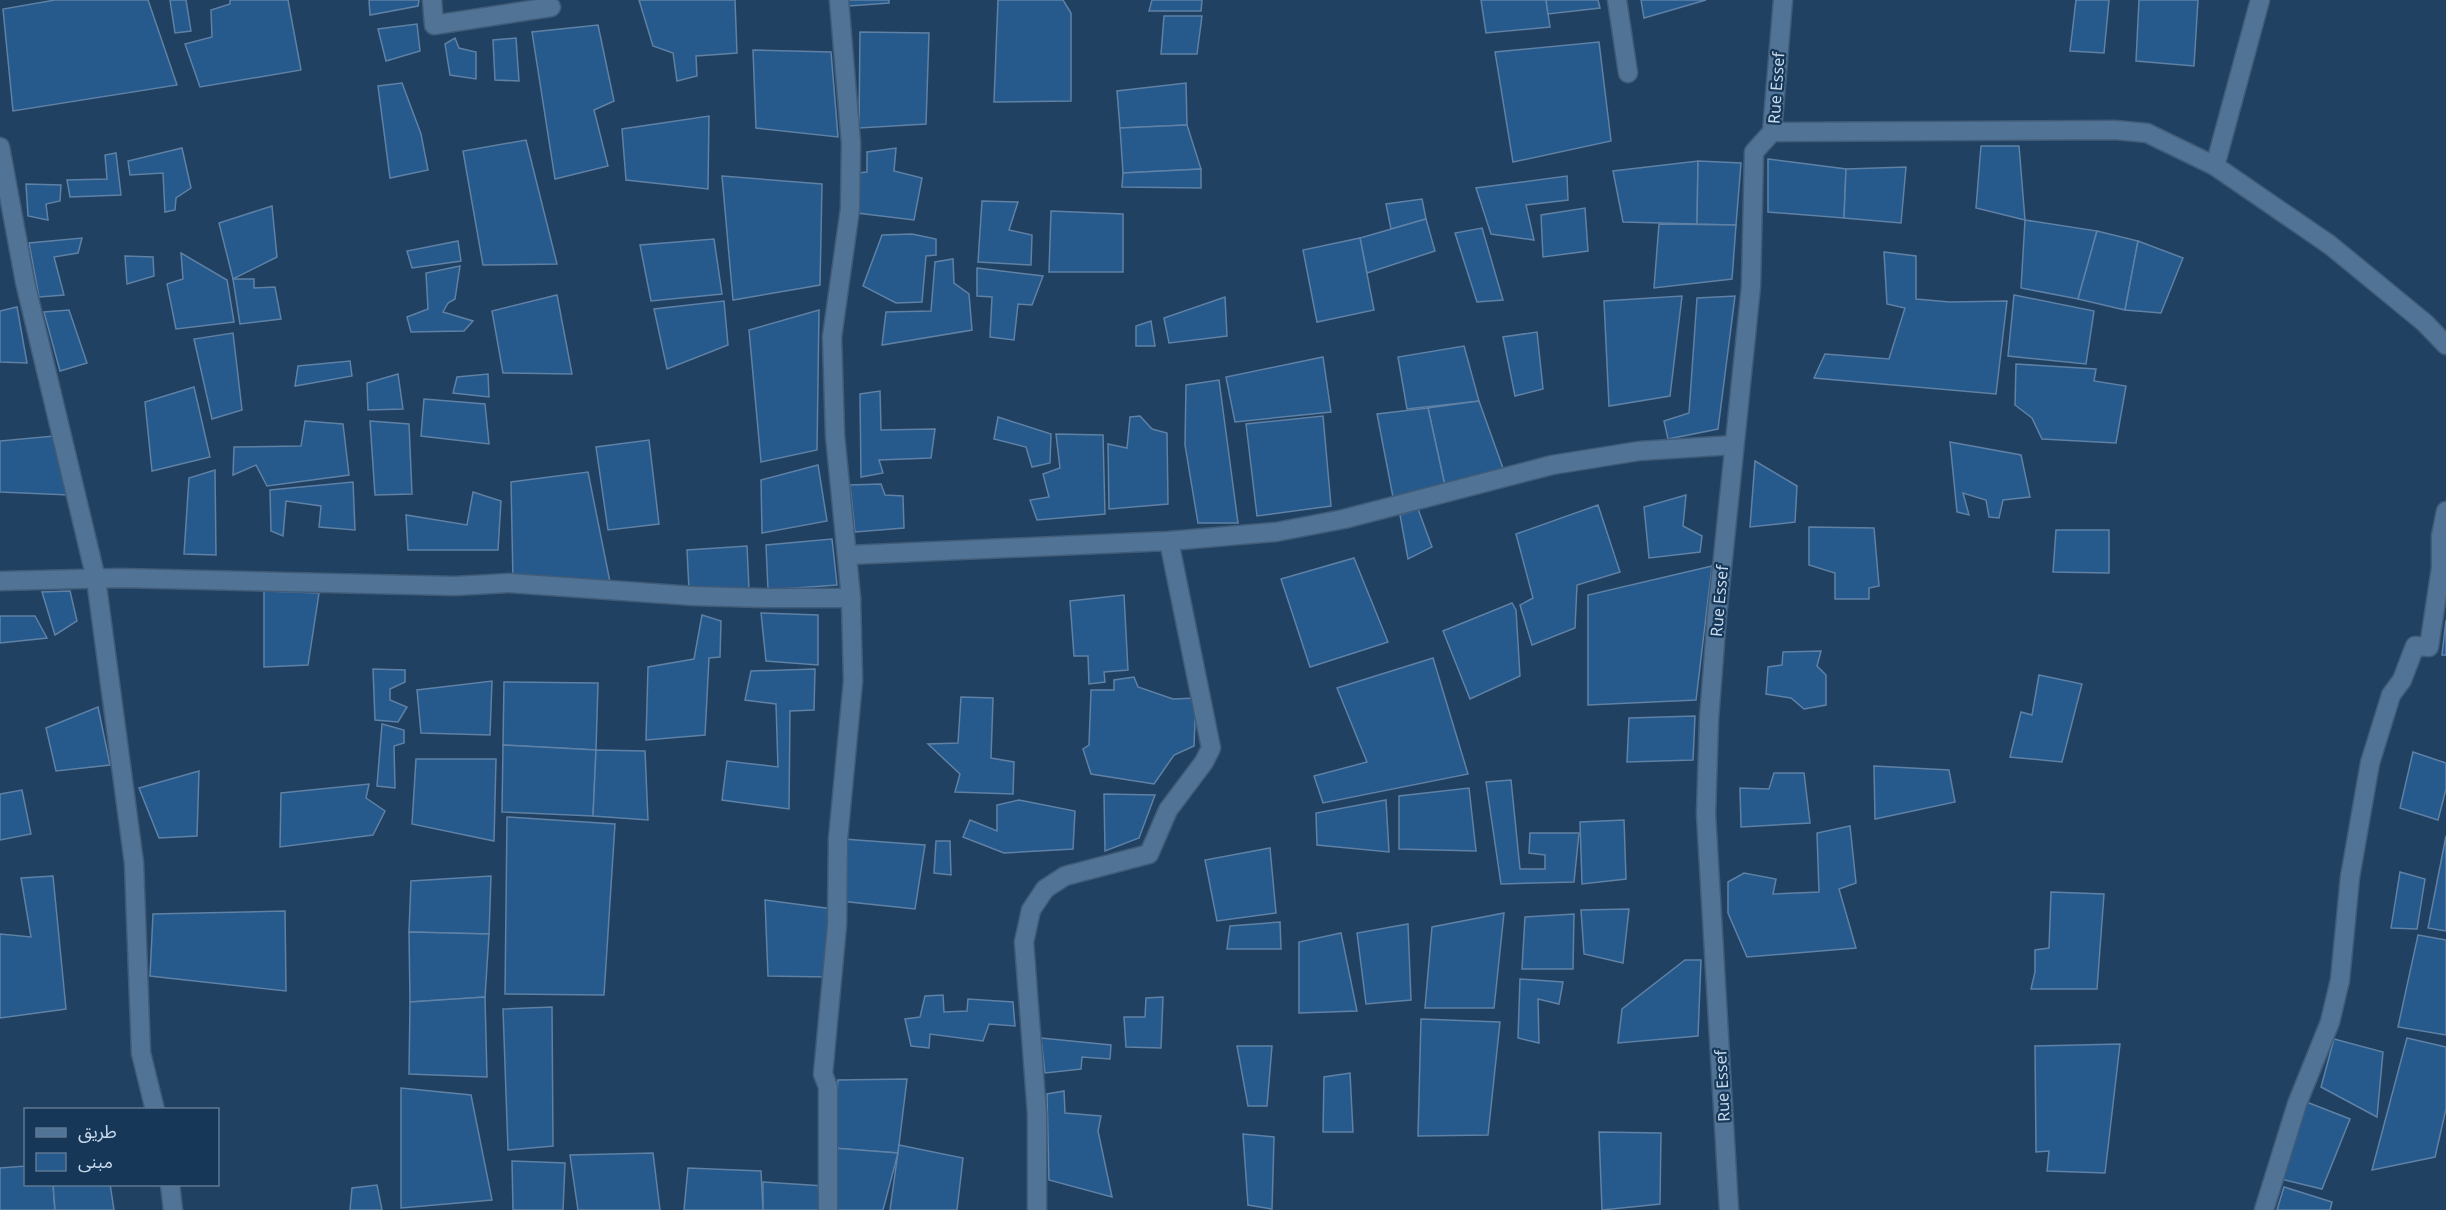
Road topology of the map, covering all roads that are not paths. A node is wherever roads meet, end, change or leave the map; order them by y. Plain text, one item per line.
1 (432, 0) edge
2 (839, 0) edge
3 (1617, 0) edge
4 (1783, 0) edge
5 (2260, 0) edge
6 (551, 8) dead end
7 (1628, 73) dead end
8 (1772, 132) junction
9 (0, 147) edge
10 (2215, 166) junction
11 (2446, 345) edge
12 (1734, 445) junction
13 (2446, 510) edge
14 (1169, 541) junction
15 (848, 555) junction
16 (96, 579) junction
17 (0, 581) edge
18 (851, 598) junction
19 (155, 1108) edge
20 (170, 1186) edge
21 (173, 1210) edge
22 (828, 1210) edge
23 (1037, 1210) edge
24 (1729, 1210) edge
25 (2264, 1210) edge

1 - 6 street
2 - 15 street
3 - 7 street
4 - 8 street, Rue Essef
5 - 10 street
8 - 10 street
8 - 12 street, Rue Essef
9 - 16 street
10 - 11 street
12 - 14 street
12 - 24 street, Rue Essef
13 - 25 street
14 - 15 street
14 - 23 street
15 - 18 street
16 - 17 street
16 - 18 street
16 - 19 street
18 - 22 street
20 - 21 street

